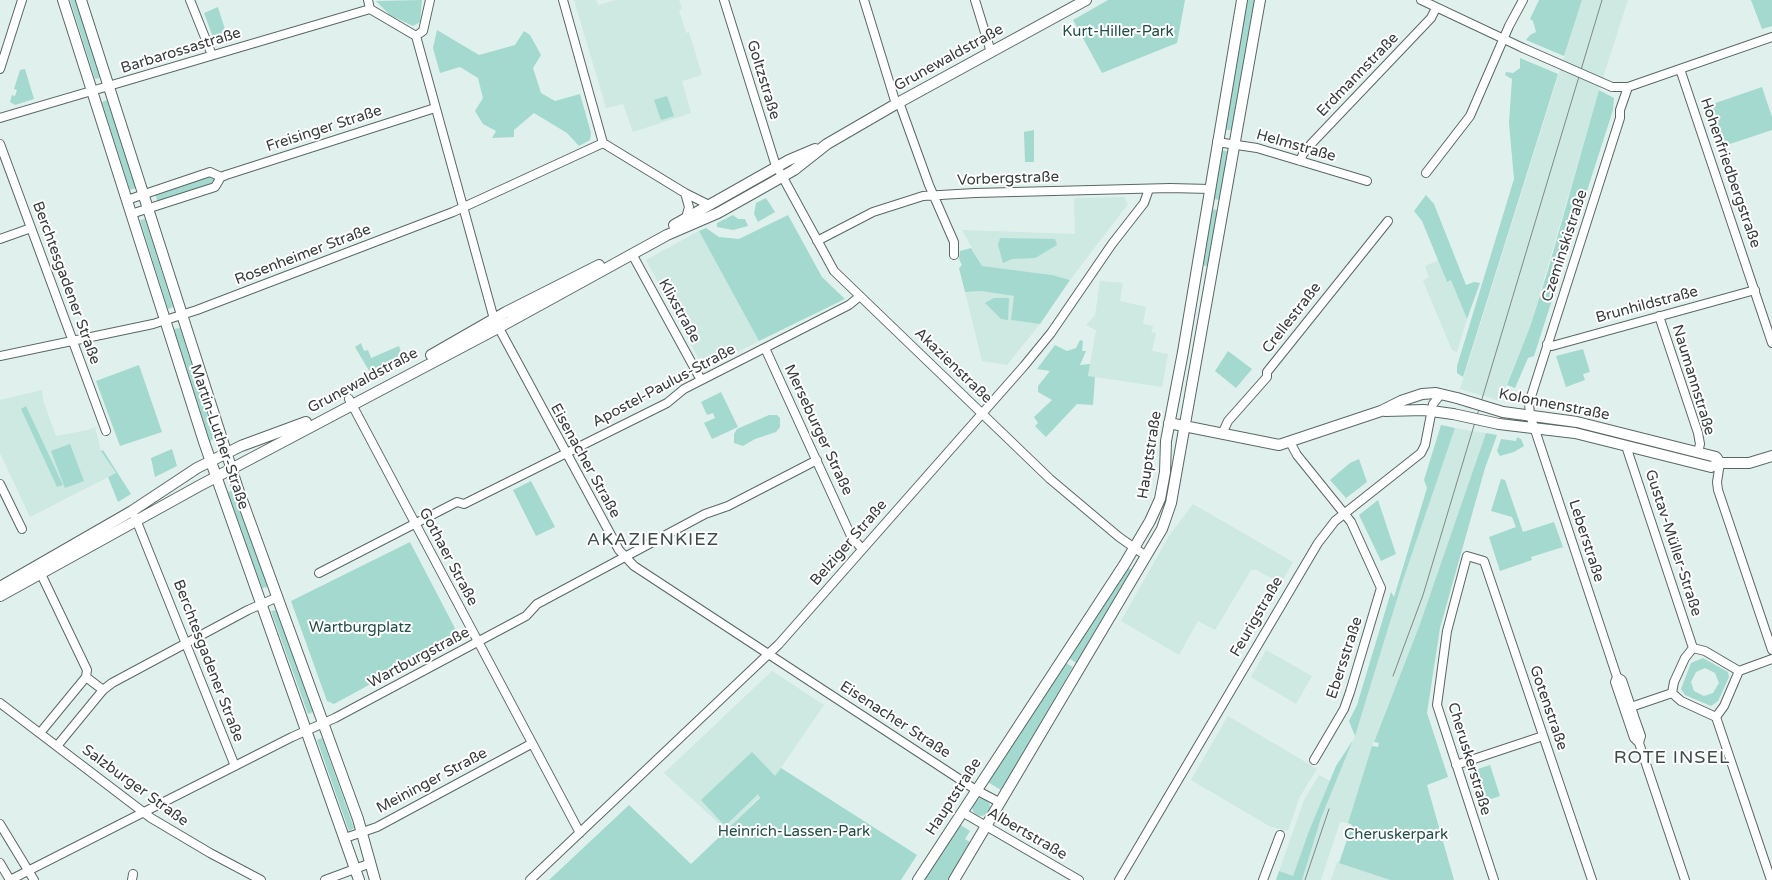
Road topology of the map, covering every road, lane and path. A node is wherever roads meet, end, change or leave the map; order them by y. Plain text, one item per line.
1 (22, 0) edge
2 (63, 0) edge
3 (81, 0) edge
4 (190, 0) edge
5 (368, 0) edge
6 (430, 0) edge
7 (563, 0) edge
8 (724, 0) edge
9 (864, 0) edge
10 (975, 0) edge
11 (1086, 0) edge
12 (1242, 0) edge
13 (1260, 0) edge
14 (1421, 0) edge
15 (1523, 0) edge
16 (1436, 8) junction
17 (370, 9) junction
18 (416, 36) junction
19 (1772, 37) edge
20 (1503, 39) junction
21 (991, 52) junction
22 (212, 55) junction
23 (0, 69) edge
24 (1680, 69) junction
25 (109, 86) junction
26 (1628, 87) junction
27 (92, 92) junction
28 (897, 103) junction
29 (434, 108) junction
30 (0, 118) edge
31 (1217, 142) junction
32 (603, 143) junction
33 (0, 144) edge
34 (1235, 144) junction
35 (1300, 161) junction
36 (779, 172) junction
37 (1426, 173) dead end
38 (221, 177) junction
39 (1367, 181) dead end
40 (1149, 189) junction
41 (1210, 190) junction
42 (684, 193) junction
43 (144, 194) junction
44 (740, 194) junction
45 (934, 195) junction
46 (127, 200) junction
47 (709, 205) junction
48 (463, 208) junction
49 (149, 209) junction
50 (131, 214) junction
51 (686, 218) junction
52 (1388, 221) dead end
53 (31, 228) junction
54 (0, 239) edge
55 (817, 241) junction
56 (632, 254) junction
57 (954, 255) dead end
58 (1754, 290) junction
59 (860, 296) junction
60 (183, 315) junction
61 (1659, 316) junction
62 (165, 321) junction
63 (496, 324) junction
64 (1769, 326) edge
65 (73, 341) junction
66 (1772, 342) edge
67 (1547, 344) junction
68 (765, 348) junction
69 (0, 356) edge
70 (701, 380) junction
71 (1441, 394) junction
72 (350, 402) junction
73 (1381, 411) junction
74 (1432, 411) junction
75 (982, 413) junction
76 (1530, 415) junction
77 (1169, 423) junction
78 (1184, 426) junction
79 (1534, 429) junction
80 (106, 431) dead end
81 (1222, 434) junction
82 (1290, 442) junction
83 (1626, 446) junction
84 (1698, 452) junction
85 (227, 453) junction
86 (565, 454) junction
87 (1772, 456) edge
88 (817, 460) junction
89 (210, 461) junction
90 (1720, 463) junction
91 (232, 469) junction
92 (216, 478) junction
93 (0, 484) edge
94 (132, 511) junction
95 (1344, 513) junction
96 (137, 520) junction
97 (416, 526) junction
98 (22, 529) dead end
99 (1134, 548) junction
100 (862, 549) junction
101 (1146, 556) junction
102 (1467, 556) joint
103 (624, 557) junction
104 (319, 573) dead end
105 (42, 574) junction
106 (0, 587) edge
107 (0, 596) edge
108 (278, 597) junction
109 (261, 604) junction
110 (477, 642) junction
111 (186, 643) junction
112 (1693, 648) junction
113 (1772, 650) edge
114 (770, 654) junction
115 (1772, 659) edge
116 (1739, 670) junction
117 (86, 677) junction
118 (103, 690) junction
119 (1672, 693) junction
120 (0, 703) edge
121 (1628, 708) junction
122 (1716, 717) junction
123 (324, 723) junction
124 (307, 731) junction
125 (40, 733) junction
126 (1543, 736) junction
127 (531, 744) junction
128 (57, 746) junction
129 (1314, 760) dead end
130 (1456, 765) junction
131 (235, 766) junction
132 (976, 790) junction
133 (999, 802) junction
134 (143, 812) junction
135 (962, 812) junction
136 (0, 824) edge
137 (985, 826) junction
138 (361, 832) junction
139 (580, 833) junction
140 (1280, 835) dead end
141 (345, 838) junction
142 (0, 863) edge
143 (371, 863) junction
144 (355, 869) junction
145 (27, 870) junction
146 (375, 878) edge
147 (10, 880) edge
148 (34, 880) edge
149 (260, 880) edge
150 (325, 880) edge
151 (359, 880) edge
152 (364, 880) edge
153 (530, 880) edge
154 (918, 880) edge
155 (954, 880) edge
156 (1079, 880) edge
157 (1119, 880) edge
158 (1263, 880) edge
159 (1494, 880) edge
160 (1592, 880) edge
161 (1685, 880) edge
162 (1771, 880) edge

1 - 23 street
2 - 27 main road, Martin-Luther-Straße
3 - 25 main road, Martin-Luther-Straße
4 - 22 street
5 - 17 street
6 - 18 street
7 - 32 street
8 - 36 street, Goltzstraße
9 - 28 street
10 - 21 street
11 - 21 main road, Grunewaldstraße
12 - 31 main road, Hauptstraße
13 - 34 main road, Hauptstraße
14 - 16 street
15 - 20 street
16 - 20 street
16 - 35 street, Erdmannstraße
17 - 18 street
17 - 22 street, Barbarossastraße
18 - 29 street, Eisenacher Straße
19 - 24 street
20 - 26 street, bridge
20 - 37 street
21 - 28 main road, Grunewaldstraße
22 - 25 street, Barbarossastraße
24 - 26 street
24 - 58 street, Hohenfriedbergstraße
25 - 27 street, Barbarossastraße
25 - 43 main road, Martin-Luther-Straße
26 - 67 street, Czeminskistraße
27 - 30 street, Barbarossastraße
27 - 46 main road, Martin-Luther-Straße
28 - 36 main road, Grunewaldstraße
28 - 45 street
29 - 38 street, Freisinger Straße
29 - 48 street, Eisenacher Straße
31 - 34 street, Helmstraße
31 - 41 main road, Hauptstraße
32 - 42 street
32 - 48 street, Rosenheimer Straße
33 - 53 street, Berchtesgadener Straße
34 - 35 street, Helmstraße
34 - 78 main road, Hauptstraße
35 - 39 street, Helmstraße
36 - 44 main road, Grunewaldstraße
36 - 55 street, Akazienstraße
38 - 43 street, Freisinger Straße
38 - 49 street, Freisinger Straße
40 - 41 street, Vorbergstraße
40 - 45 street, Vorbergstraße
40 - 75 street, Belziger Straße
41 - 77 main road, Hauptstraße
42 - 47 street
42 - 51 street
43 - 46 street, Freisinger Straße
43 - 49 main road, Martin-Luther-Straße
44 - 47 main road, Grunewaldstraße
44 - 56 main road, Grunewaldstraße
45 - 55 street, Vorbergstraße
45 - 57 street
46 - 50 main road, Martin-Luther-Straße
47 - 51 main road, Grunewaldstraße
48 - 60 street, Rosenheimer Straße
48 - 63 street, Eisenacher Straße
49 - 50 street, Freisinger Straße
49 - 60 main road, Martin-Luther-Straße
50 - 62 main road, Martin-Luther-Straße
51 - 63 main road, Grunewaldstraße
52 - 81 street, Crellestraße
53 - 54 street
53 - 65 street, Berchtesgadener Straße
55 - 59 street, Akazienstraße
56 - 63 main road, Grunewaldstraße
56 - 70 street, Klixstraße
58 - 61 street, Brunhildstraße
58 - 64 street, Hohenfriedbergstraße
59 - 68 street, Apostel-Paulus-Straße
59 - 75 street, Akazienstraße
60 - 62 street, Rosenheimer Straße
60 - 85 main road, Martin-Luther-Straße
61 - 67 street, Brunhildstraße
61 - 84 street, Naumannstraße
62 - 65 street, Rosenheimer Straße
62 - 89 main road, Martin-Luther-Straße
63 - 72 main road, Grunewaldstraße
63 - 86 street, Eisenacher Straße
64 - 66 street, Hohenfriedbergstraße
65 - 69 street, Rosenheimer Straße
65 - 80 street, Berchtesgadener Straße
67 - 76 street, Czeminskistraße
68 - 70 street, Apostel-Paulus-Straße
68 - 88 street, Merseburger Straße
70 - 86 street, Apostel-Paulus-Straße
71 - 73 main road, Kolonnenstraße
71 - 74 street, Feurigstraße
71 - 76 main road, Kolonnenstraße, bridge
72 - 85 main road, Grunewaldstraße
72 - 91 main road, Grunewaldstraße
72 - 97 street, Gothaer Straße
73 - 74 main road, Kolonnenstraße
73 - 82 main road, Kolonnenstraße
74 - 79 main road, Kolonnenstraße, bridge
74 - 95 street, Feurigstraße
75 - 99 street, Akazienstraße
75 - 100 street, Belziger Straße
76 - 79 street, Leberstraße
76 - 84 main road, Kolonnenstraße
77 - 78 main road, Kolonnenstraße
77 - 99 main road, Hauptstraße
78 - 81 main road, Kolonnenstraße
78 - 101 main road, Hauptstraße
79 - 83 main road, Kolonnenstraße
79 - 121 street, Leberstraße
81 - 82 main road, Kolonnenstraße
82 - 95 street
83 - 90 main road, Kolonnenstraße
83 - 112 street, Gustav-Müller-Straße
84 - 90 main road, Kolonnenstraße
85 - 89 main road, Grunewaldstraße
85 - 91 main road, Martin-Luther-Straße
86 - 97 street, Apostel-Paulus-Straße
86 - 103 street, Eisenacher Straße
87 - 90 main road, Kolonnenstraße
88 - 100 street, Merseburger Straße
88 - 103 street, Wartburgstraße
89 - 92 main road, Martin-Luther-Straße
89 - 94 main road, Grunewaldstraße
90 - 113 street
91 - 92 main road, Grunewaldstraße
91 - 108 main road, Martin-Luther-Straße
92 - 96 main road, Grunewaldstraße
92 - 109 main road, Martin-Luther-Straße
93 - 98 street
94 - 96 street, Berchtesgadener Straße
94 - 106 main road, Grunewaldstraße
95 - 129 street, Ebersstraße
95 - 157 street, Feurigstraße
96 - 105 main road, Grunewaldstraße
96 - 111 street, Berchtesgadener Straße
97 - 104 street, Apostel-Paulus-Straße
97 - 110 street, Gothaer Straße
99 - 101 street, Akazienstraße
99 - 132 main road, Hauptstraße
100 - 114 street, Belziger Straße
101 - 133 main road, Hauptstraße
102 - 126 street, Gotenstraße
102 - 130 street, Cheruskerstraße
103 - 110 street, Wartburgstraße
103 - 114 street, Eisenacher Straße
105 - 107 main road, Grunewaldstraße
105 - 117 street
108 - 109 street
108 - 123 main road, Martin-Luther-Straße
109 - 111 street
109 - 124 main road, Martin-Luther-Straße
110 - 123 street, Wartburgstraße
110 - 127 street, Gothaer Straße
111 - 118 street
111 - 131 street, Berchtesgadener Straße
112 - 116 street
112 - 119 street
114 - 132 street, Eisenacher Straße
114 - 139 street, Belziger Straße
115 - 116 street
116 - 122 street
117 - 118 street
117 - 125 street
118 - 128 street
119 - 121 street
119 - 122 street
120 - 125 street, Salzburger Straße
121 - 161 street, Leberstraße
122 - 162 street
123 - 124 street, Wartburgstraße
123 - 138 main road, Martin-Luther-Straße
124 - 131 street, Wartburgstraße
124 - 141 main road, Martin-Luther-Straße
125 - 128 street, Salzburger Straße
126 - 130 street
126 - 160 street, Gotenstraße
127 - 138 street, Meininger Straße
127 - 139 street, Gothaer Straße
128 - 134 street, Salzburger Straße
130 - 159 street, Cheruskerstraße
131 - 134 street, Wartburgstraße
132 - 133 street, Eisenacher Straße
132 - 135 main road, Hauptstraße
133 - 137 main road, Hauptstraße
134 - 145 street, Wartburgstraße
134 - 149 street, Salzburger Straße
135 - 137 street, Albertstraße
135 - 154 main road, Hauptstraße
136 - 145 street
137 - 155 main road, Hauptstraße
137 - 156 street, Albertstraße
138 - 141 street, Meininger Straße
138 - 143 main road, Martin-Luther-Straße
139 - 153 street, Belziger Straße
140 - 158 street
141 - 144 main road, Martin-Luther-Straße
142 - 147 street
143 - 144 street
143 - 146 main road, Martin-Luther-Straße
144 - 150 street
144 - 151 main road, Martin-Luther-Straße
145 - 147 street, Wartburgstraße
145 - 148 street
146 - 152 street

